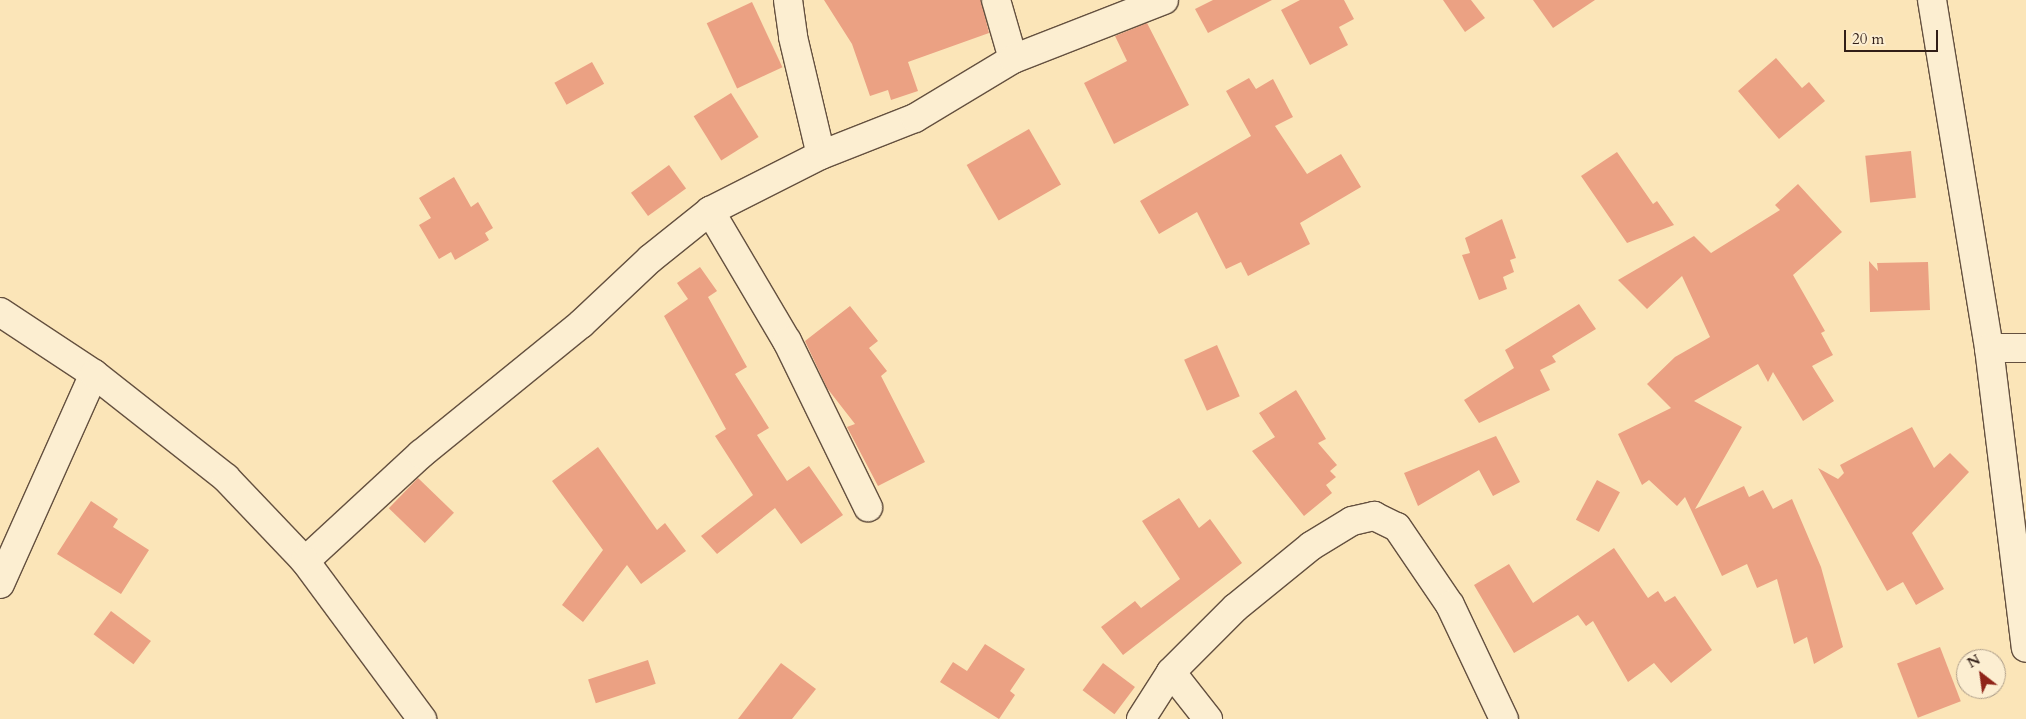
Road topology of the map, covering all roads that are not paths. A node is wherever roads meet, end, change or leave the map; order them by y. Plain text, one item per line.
1 (788, 0) edge
2 (996, 0) edge
3 (1164, 0) edge
4 (1932, 0) edge
5 (1014, 59) junction
6 (821, 155) junction
7 (710, 211) junction
8 (0, 312) edge
9 (1988, 348) junction
10 (2026, 348) edge
11 (94, 374) junction
12 (868, 507) dead end
13 (305, 561) junction
14 (0, 584) edge
15 (2026, 648) edge
16 (1171, 672) junction
17 (422, 719) edge
18 (1141, 719) edge
19 (1208, 719) edge
20 (1504, 719) edge

1 - 6 street
2 - 5 street
3 - 5 street
4 - 9 street
5 - 6 street
6 - 7 street
7 - 12 street
7 - 13 street
8 - 11 street
9 - 10 street
9 - 15 street
11 - 13 street
11 - 14 street
13 - 17 street
16 - 18 street
16 - 19 street
16 - 20 street

